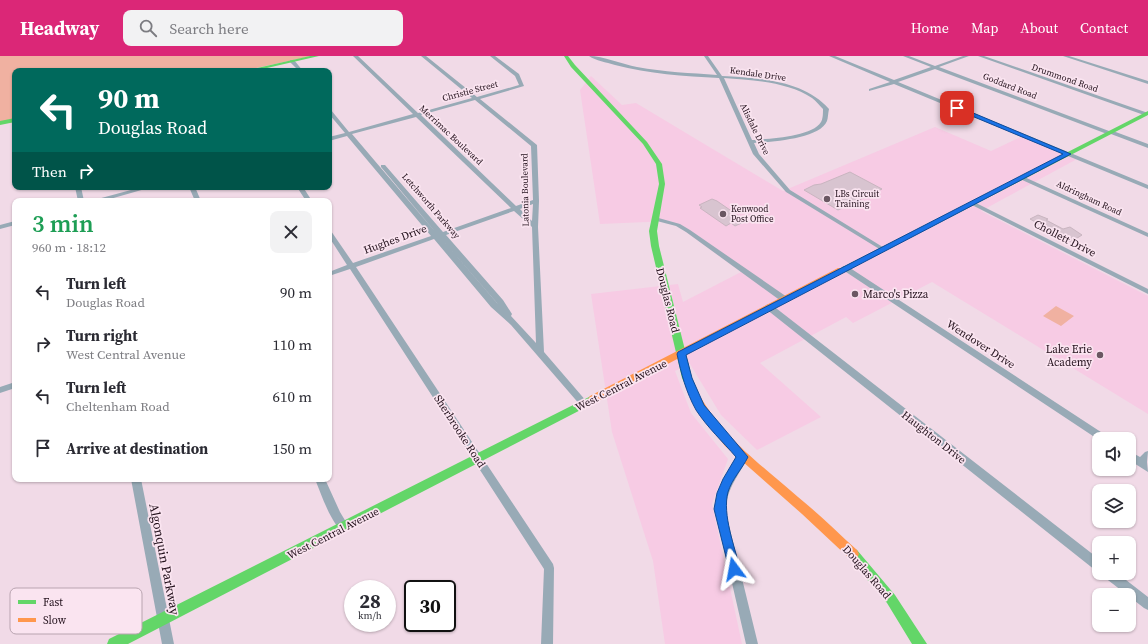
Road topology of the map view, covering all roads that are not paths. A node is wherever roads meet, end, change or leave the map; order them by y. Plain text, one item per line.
1 (317, 56) edge
2 (355, 56) edge
3 (423, 56) edge
4 (492, 56) edge
5 (591, 56) edge
6 (706, 56) edge
7 (831, 56) edge
8 (905, 56) edge
9 (967, 56) edge
10 (980, 56) edge
11 (1065, 56) edge
12 (567, 59) edge
13 (290, 62) junction
14 (261, 68) edge
15 (293, 68) edge
16 (297, 68) edge
17 (936, 68) junction
18 (720, 77) junction
19 (894, 82) junction
20 (1148, 83) edge
21 (872, 90) dead end
22 (477, 99) junction
23 (332, 108) edge
24 (332, 114) edge
25 (1147, 114) edge
26 (416, 115) junction
27 (12, 121) edge
28 (0, 123) edge
29 (1110, 132) junction
30 (351, 133) junction
31 (332, 138) edge
32 (750, 142) junction
33 (1148, 146) edge
34 (1068, 154) junction
35 (1022, 178) junction
36 (1148, 187) edge
37 (138, 190) edge
38 (107, 198) edge
39 (536, 201) junction
40 (972, 203) junction
41 (515, 208) junction
42 (655, 219) junction
43 (12, 224) edge
44 (0, 227) edge
45 (534, 227) junction
46 (438, 235) junction
47 (1148, 235) edge
48 (332, 236) edge
49 (883, 249) junction
50 (352, 266) junction
51 (845, 268) junction
52 (332, 273) edge
53 (1148, 292) edge
54 (784, 299) junction
55 (769, 307) junction
56 (540, 353) junction
57 (681, 354) junction
58 (12, 386) edge
59 (0, 390) edge
60 (584, 404) junction
61 (1093, 432) edge
62 (1148, 455) edge
63 (743, 457) junction
64 (478, 459) junction
65 (1144, 465) edge
66 (137, 482) edge
67 (321, 482) edge
68 (344, 527) junction
69 (1092, 561) edge
70 (1117, 580) edge
71 (1148, 604) edge
72 (163, 619) junction
73 (142, 630) edge
74 (134, 634) edge
75 (114, 644) edge
76 (168, 644) edge
77 (547, 644) edge
78 (752, 644) edge
79 (920, 644) edge

1 - 13 main road
2 - 26 street, Merrimac Boulevard
3 - 22 street, Latonia Boulevard
4 - 22 street, Christie Street
5 - 18 street, Kendale Drive
6 - 18 street, Alisdale Drive
7 - 19 street
8 - 17 street, Goddard Road
9 - 17 street
10 - 25 street, Drummond Road
11 - 20 street
12 - 42 main road, Douglas Road
13 - 14 main road
13 - 15 street
13 - 16 street
17 - 19 street
17 - 29 street, Goddard Road
18 - 32 street, Alisdale Drive
18 - 32 street, Kendale Drive
19 - 21 street
19 - 34 street
22 - 26 street, Christie Street
22 - 39 street, Latonia Boulevard
23 - 30 street, Letchworth Parkway
24 - 30 street, Letchworth Parkway
25 - 29 main road, West Central Avenue
26 - 30 street, Christie Street
26 - 41 street, Merrimac Boulevard
27 - 28 main road
29 - 33 street, Goddard Road
29 - 34 main road, West Central Avenue
30 - 31 street, Christie Street
30 - 46 street, Letchworth Parkway
32 - 49 street, Alisdale Drive
34 - 35 main road, West Central Avenue
34 - 36 street
35 - 40 main road, West Central Avenue
35 - 47 street, Aldringham Road
37 - 38 street
39 - 41 street, Hughes Drive
39 - 45 street, Latonia Boulevard
40 - 49 main road, West Central Avenue
40 - 53 street, Chollett Drive
41 - 45 street, Merrimac Boulevard
41 - 46 street, Hughes Drive
42 - 54 street
42 - 57 main road, Douglas Road
43 - 44 street
45 - 56 street, Latonia Boulevard
46 - 50 street, Hughes Drive
46 - 56 street, Letchworth Parkway
48 - 50 street, Sherbrooke Road
49 - 51 main road, West Central Avenue
50 - 52 street, Hughes Drive
50 - 64 street, Sherbrooke Road
51 - 54 main road, West Central Avenue
51 - 61 street, Wendover Drive
54 - 55 main road, West Central Avenue
55 - 57 main road, West Central Avenue
55 - 69 street, Haughton Drive
56 - 60 street, Letchworth Parkway
57 - 60 main road, West Central Avenue
57 - 63 main road, Douglas Road
58 - 59 street
60 - 64 main road, West Central Avenue
62 - 65 street
63 - 78 street
63 - 79 main road, Douglas Road
64 - 68 main road, West Central Avenue
64 - 77 street, Sherbrooke Road
66 - 72 street, Algonquin Parkway
67 - 68 street
68 - 72 main road, West Central Avenue
70 - 71 street
72 - 73 main road, West Central Avenue
72 - 76 street, Algonquin Parkway
74 - 75 main road, West Central Avenue

